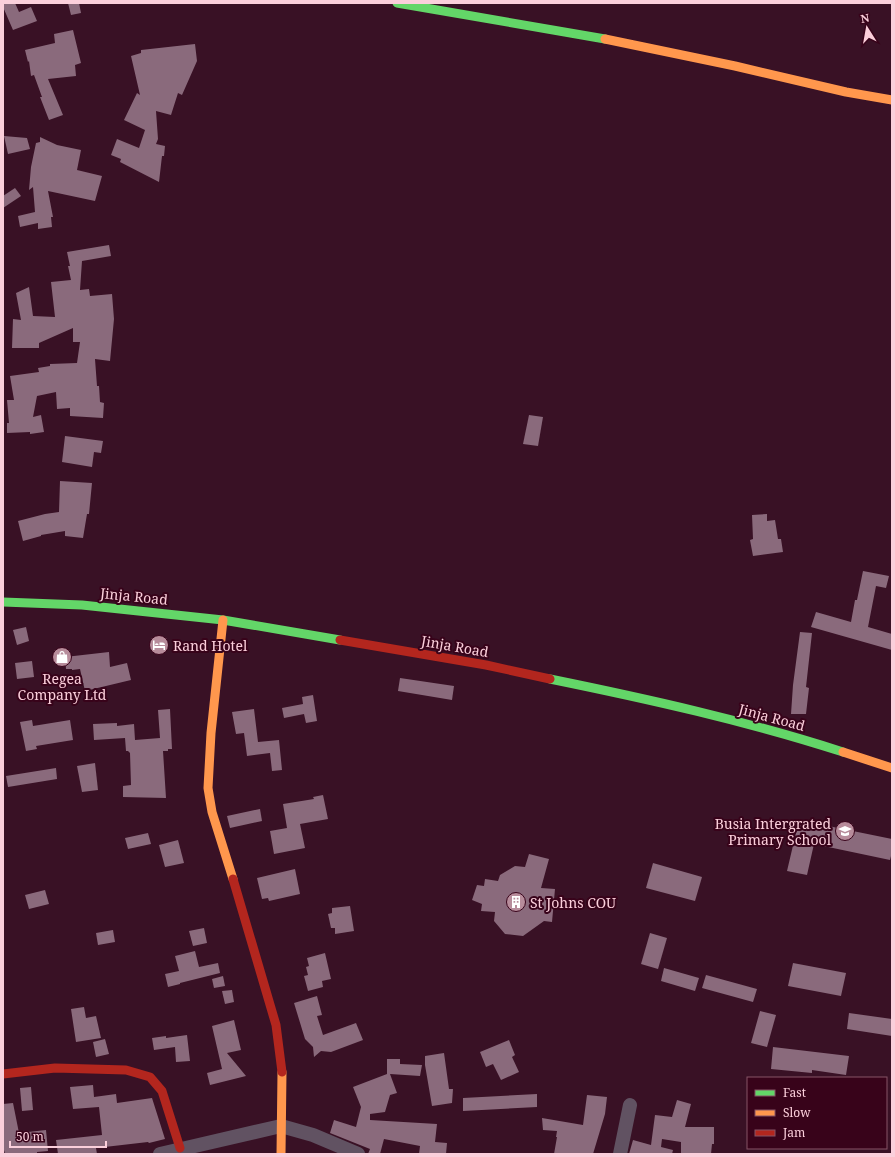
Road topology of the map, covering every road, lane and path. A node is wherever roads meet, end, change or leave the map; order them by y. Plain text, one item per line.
1 (397, 3) edge
2 (892, 100) edge
3 (3, 602) edge
4 (223, 620) junction
5 (892, 768) edge
6 (3, 1074) edge
7 (630, 1105) dead end
8 (281, 1126) junction
9 (180, 1148) junction
10 (160, 1154) edge
11 (281, 1154) edge
12 (358, 1154) edge
13 (620, 1154) edge

1 - 2 street
3 - 4 street, Jinja Road
4 - 5 street, Jinja Road
4 - 8 street
6 - 9 street
7 - 13 street
8 - 9 street
8 - 11 street
8 - 12 street
9 - 10 street

